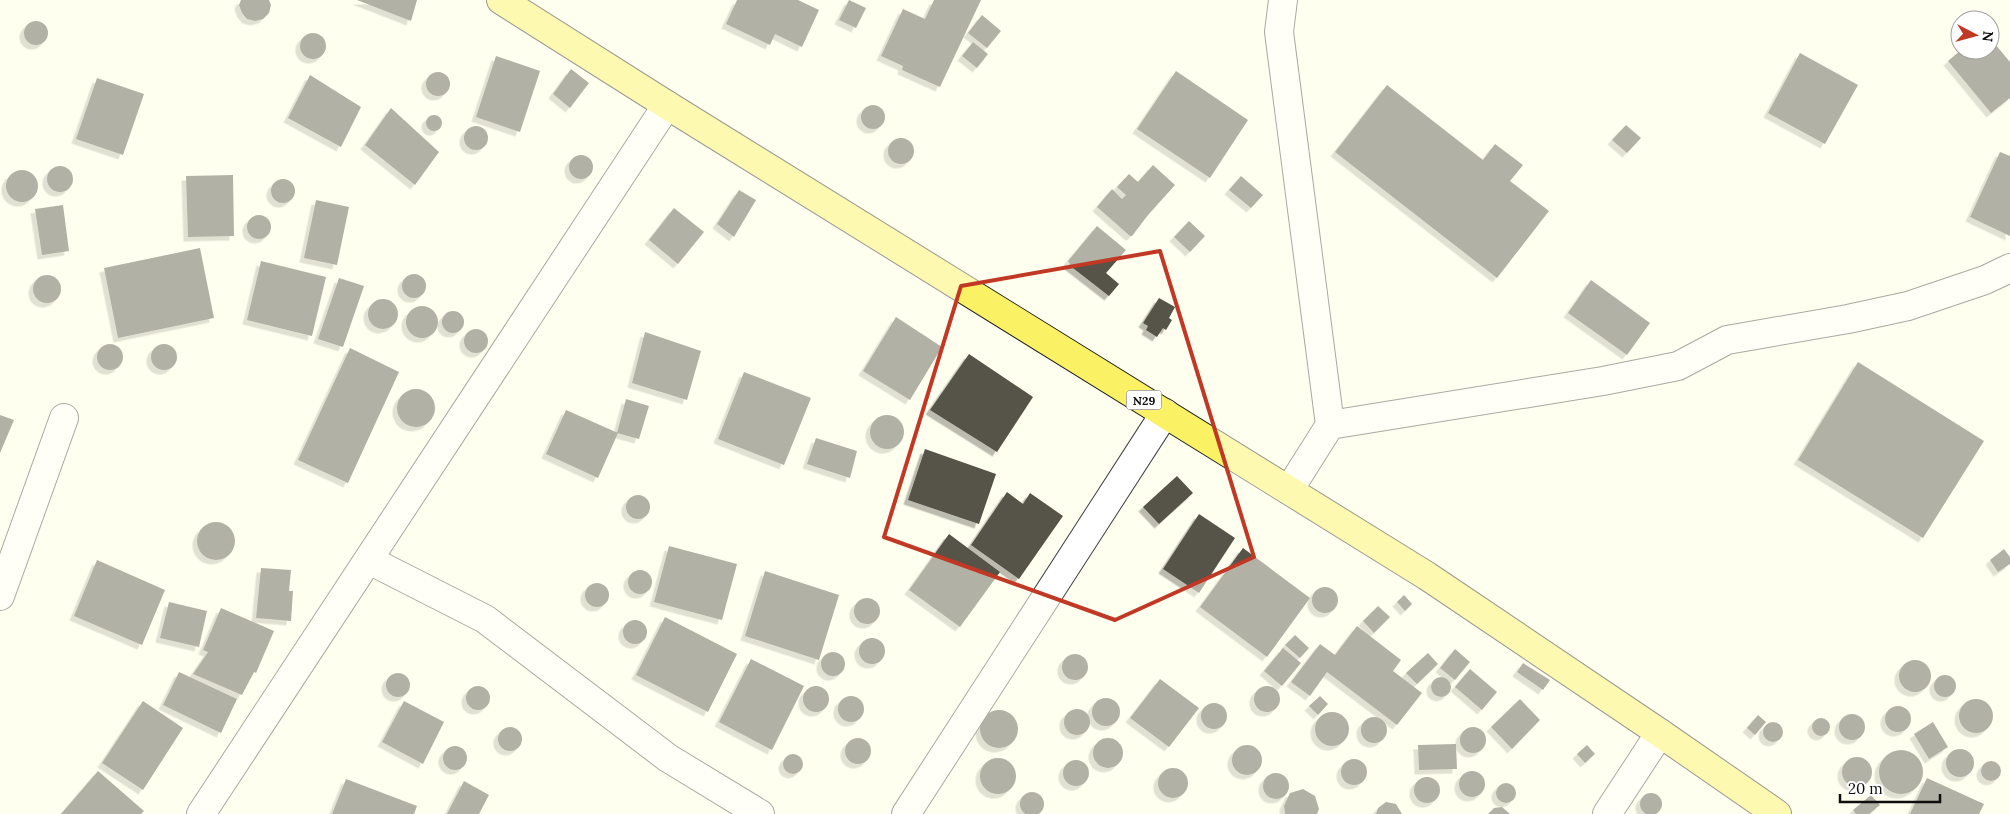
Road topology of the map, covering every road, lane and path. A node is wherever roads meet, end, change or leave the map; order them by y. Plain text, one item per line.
1 (501, 0) edge
2 (1283, 0) edge
3 (667, 105) junction
4 (2010, 268) edge
5 (1165, 413) junction
6 (64, 418) dead end
7 (1330, 425) junction
8 (1289, 490) junction
9 (369, 560) junction
10 (0, 596) edge
11 (1660, 732) junction
12 (201, 814) edge
13 (760, 814) edge
14 (906, 814) edge
15 (1607, 814) edge
16 (1777, 814) edge

1 - 3 main road, N29
2 - 7 street
3 - 5 main road, N29
3 - 9 street
4 - 7 street
5 - 8 main road, N29
5 - 14 street
6 - 10 street
7 - 8 street
8 - 11 main road, N29
9 - 12 street
9 - 13 street
11 - 15 street
11 - 16 main road, N29

